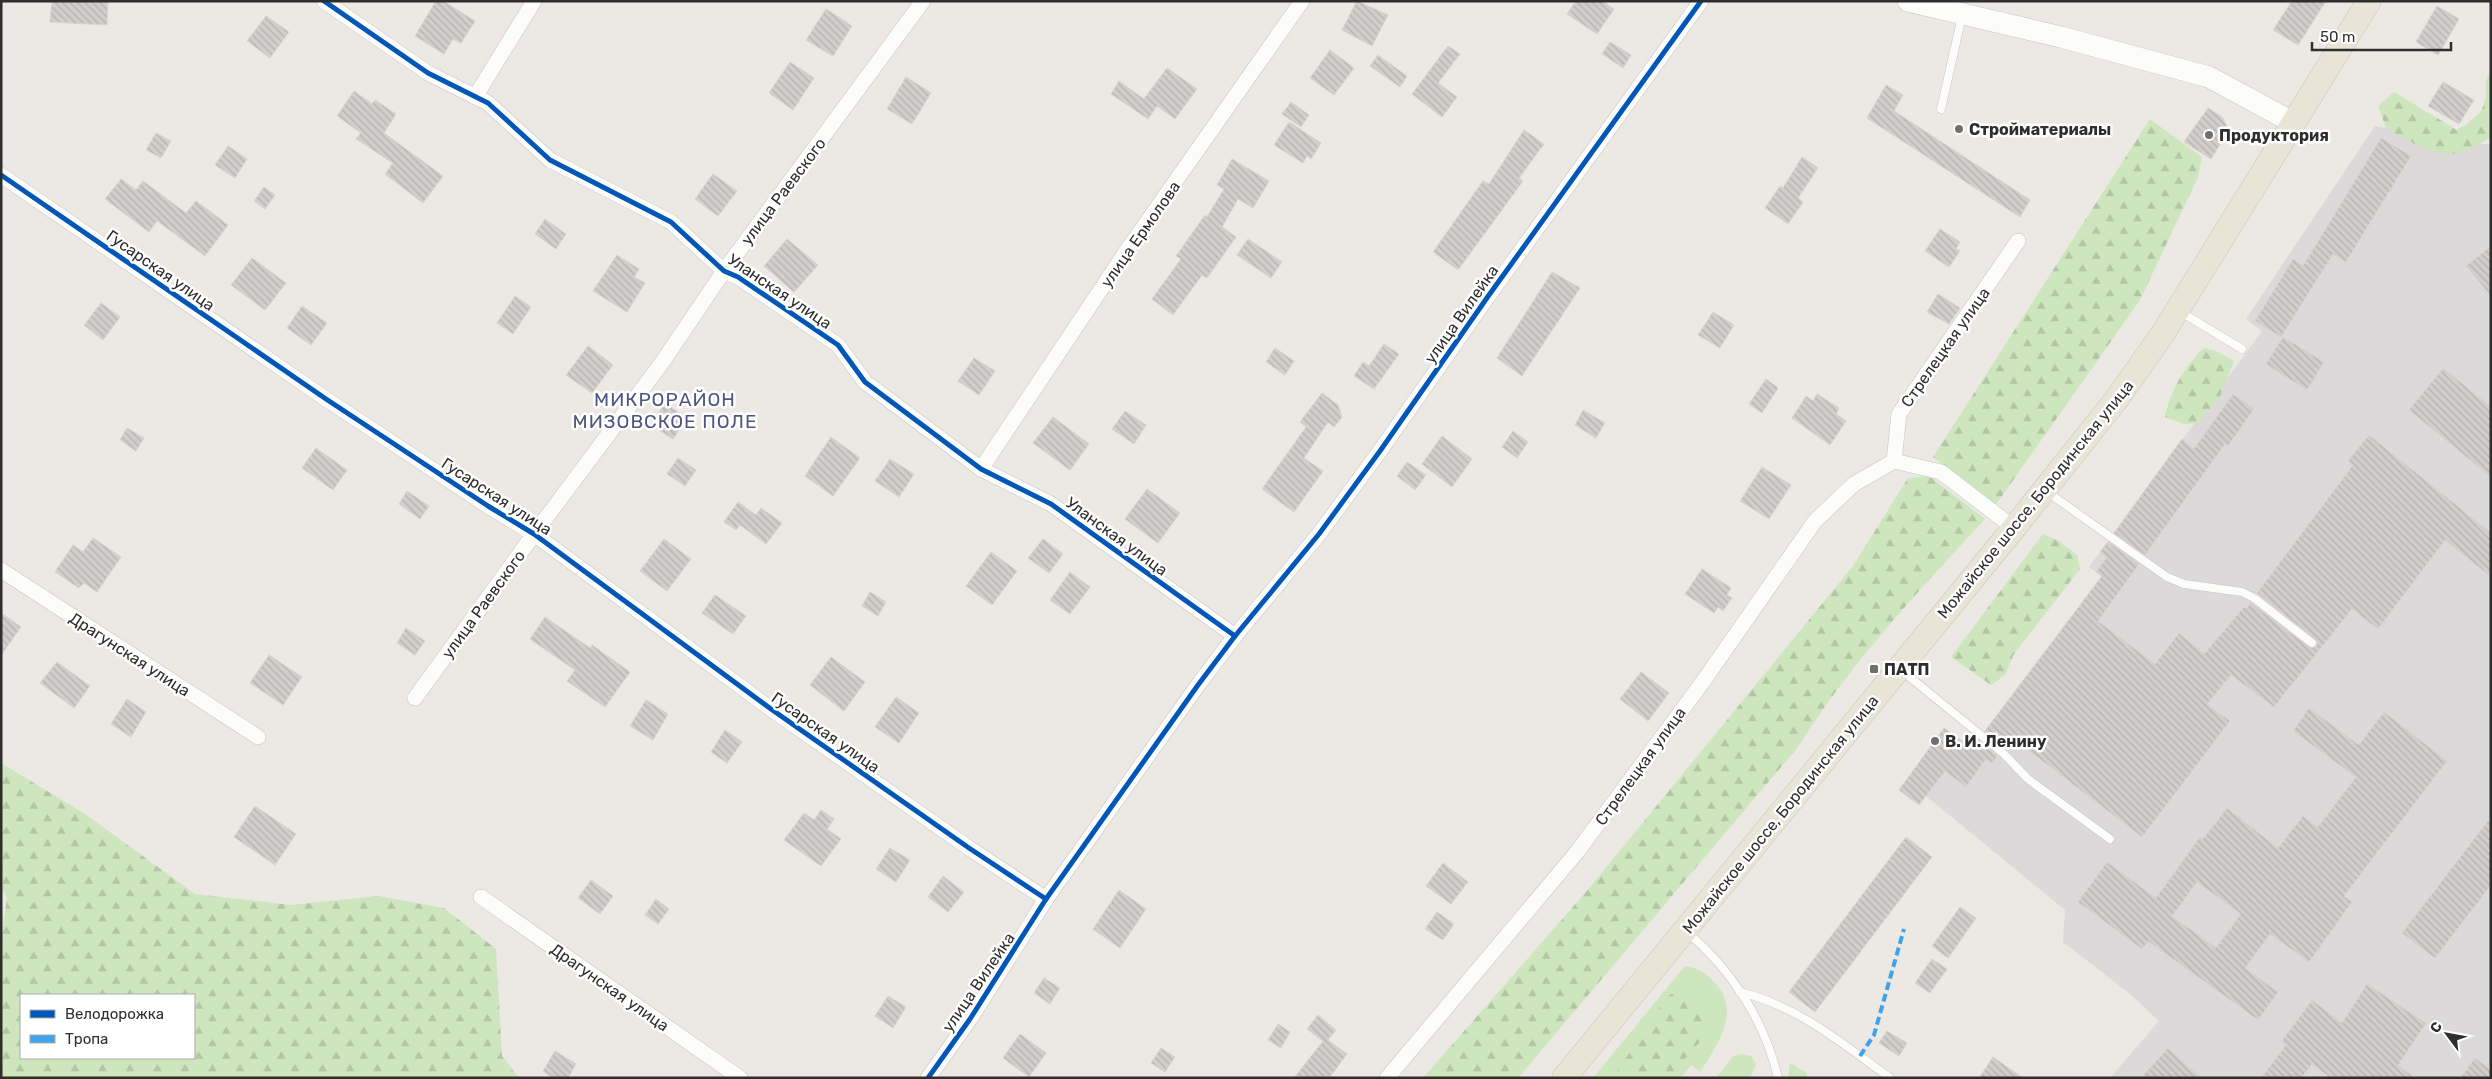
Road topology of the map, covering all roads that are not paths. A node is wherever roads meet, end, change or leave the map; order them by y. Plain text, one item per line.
1 (324, 1) edge
2 (534, 1) edge
3 (923, 1) edge
4 (1302, 1) edge
5 (1700, 1) edge
6 (1908, 1) edge
7 (2369, 1) edge
8 (1963, 14) junction
9 (475, 97) junction
10 (1941, 109) dead end
11 (2294, 124) junction
12 (1, 174) edge
13 (2018, 242) dead end
14 (724, 271) junction
15 (2178, 310) junction
16 (2242, 349) dead end
17 (1894, 461) junction
18 (981, 469) junction
19 (2044, 490) junction
20 (2014, 528) junction
21 (534, 534) junction
22 (1, 570) edge
23 (1235, 636) junction
24 (2312, 643) dead end
25 (1899, 669) junction
26 (415, 698) dead end
27 (258, 737) dead end
28 (2110, 840) dead end
29 (481, 897) dead end
30 (1046, 899) junction
31 (1685, 930) junction
32 (1740, 992) junction
33 (740, 1078) edge
34 (928, 1078) edge
35 (1387, 1078) edge
36 (1564, 1078) edge
37 (1778, 1078) edge
38 (1890, 1078) edge

1 - 9 street, Уланская улица
2 - 9 street
3 - 14 street, улица Раевского
4 - 18 street, улица Ермолова
5 - 23 street, улица Вилейка
6 - 8 street
7 - 11 main road, Можайское шоссе, Бородинская улица
8 - 10 lane
8 - 11 street
9 - 14 street, Уланская улица
11 - 15 main road, Можайское шоссе, Бородинская улица
12 - 21 street, Гусарская улица
13 - 17 street, Стрелецкая улица
14 - 18 street, Уланская улица
14 - 21 street, улица Раевского
15 - 16 lane
15 - 19 main road, Можайское шоссе, Бородинская улица
17 - 20 street
17 - 35 street, Стрелецкая улица
18 - 23 street, Уланская улица
19 - 20 main road, Можайское шоссе, Бородинская улица
19 - 24 lane
20 - 25 main road, Можайское шоссе, Бородинская улица
21 - 26 street, улица Раевского
21 - 30 street, Гусарская улица
22 - 27 street, Драгунская улица
23 - 30 street, улица Вилейка
25 - 28 lane
25 - 31 main road, Можайское шоссе, Бородинская улица
29 - 33 street, Драгунская улица
30 - 34 street, улица Вилейка
31 - 32 lane
31 - 36 main road, Можайское шоссе, Бородинская улица
32 - 37 lane
32 - 38 lane

